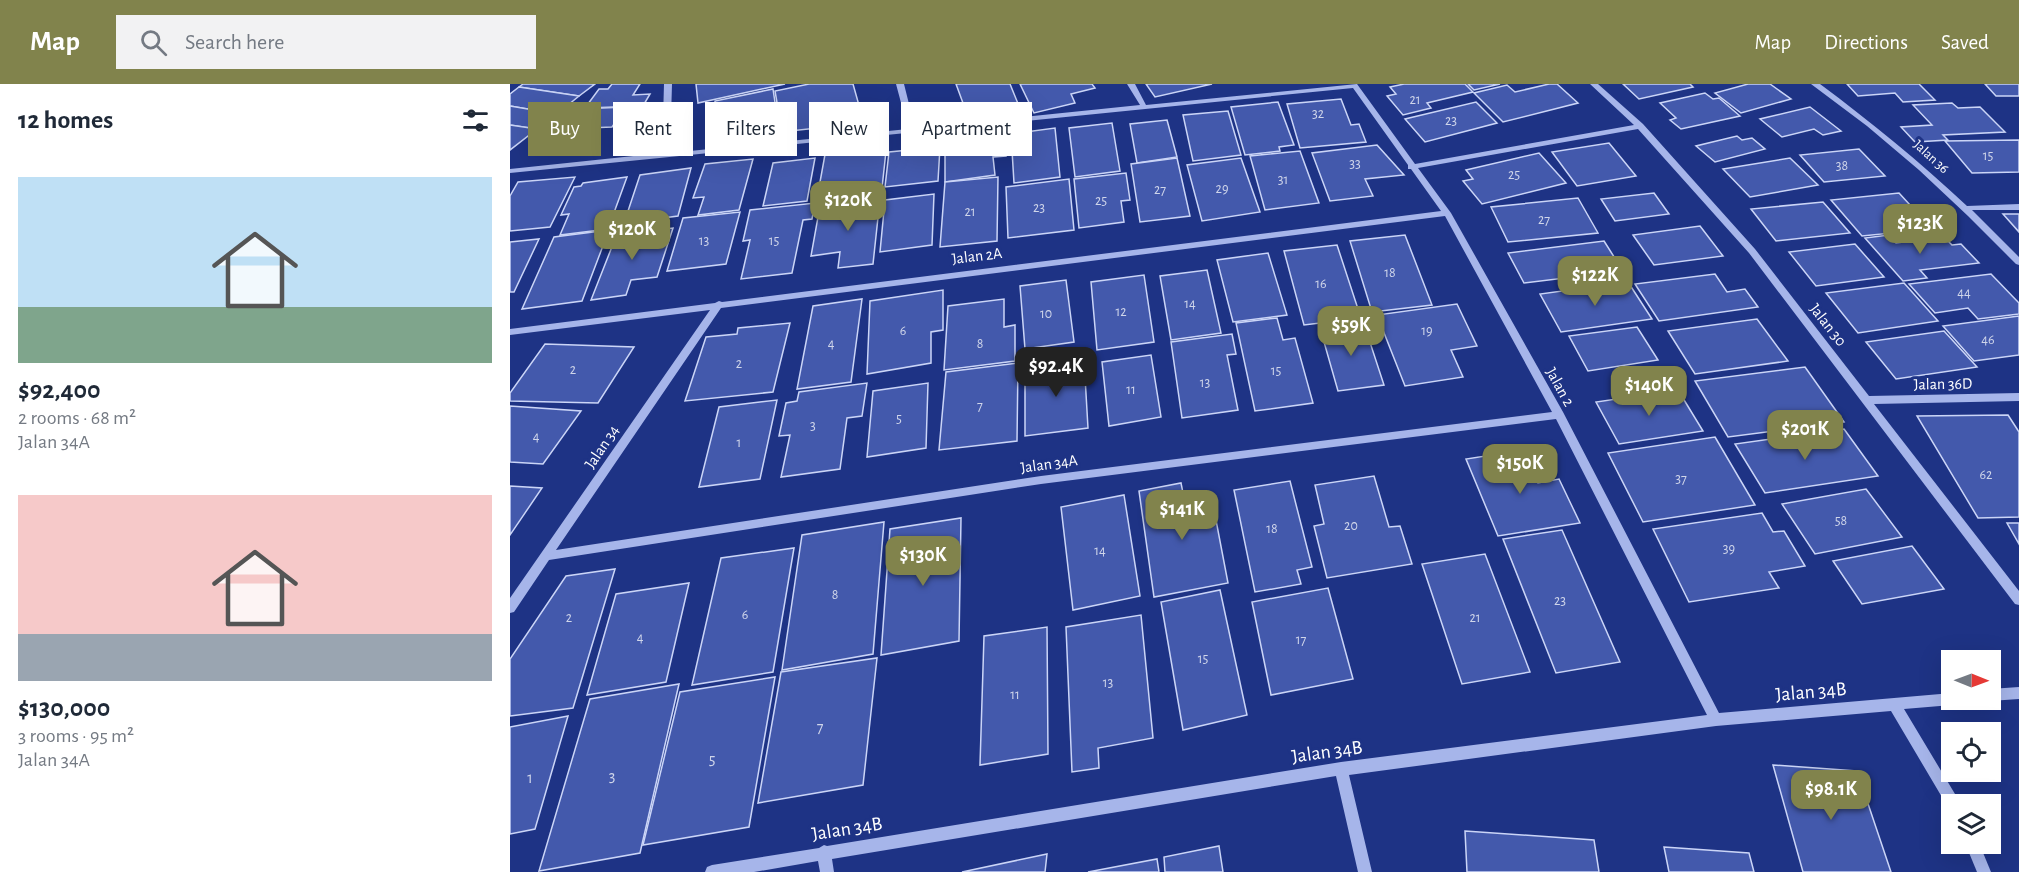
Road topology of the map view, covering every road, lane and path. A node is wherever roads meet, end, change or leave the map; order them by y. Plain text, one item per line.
1 (668, 84) edge
2 (900, 84) edge
3 (1131, 84) edge
4 (1594, 84) edge
5 (1815, 84) edge
6 (1354, 85) edge
7 (667, 102) edge
8 (905, 102) edge
9 (1144, 107) junction
10 (1032, 119) edge
11 (1640, 126) junction
12 (901, 132) edge
13 (693, 152) edge
14 (656, 156) edge
15 (1411, 167) junction
16 (510, 171) edge
17 (2019, 207) edge
18 (1968, 208) junction
19 (1447, 213) junction
20 (2019, 262) edge
21 (718, 304) junction
22 (510, 332) edge
23 (2019, 397) edge
24 (1867, 400) junction
25 (1559, 415) junction
26 (546, 556) junction
27 (2019, 600) edge
28 (510, 608) edge
29 (2019, 693) edge
30 (2001, 695) edge
31 (1941, 700) edge
32 (1893, 704) junction
33 (1716, 720) junction
34 (1341, 769) junction
35 (1948, 794) edge
36 (824, 852) junction
37 (1977, 854) edge
38 (712, 872) edge
39 (827, 872) edge
40 (1365, 872) edge
41 (1984, 872) edge

1 - 7 street
2 - 8 street
3 - 9 street
4 - 11 street, Jalan 30
5 - 18 street, Jalan 36
6 - 9 street
6 - 15 street, Jalan 2
9 - 10 street
11 - 15 street
11 - 24 street, Jalan 30
12 - 13 street
14 - 16 street
15 - 19 street, Jalan 2
17 - 18 street
18 - 20 street, Jalan 36
19 - 21 street, Jalan 2A
19 - 25 street, Jalan 2
21 - 22 street, Jalan 2A
21 - 26 street, Jalan 34
23 - 24 street, Jalan 36D
24 - 27 street, Jalan 30
25 - 26 street, Jalan 34A
25 - 33 street, Jalan 2
26 - 28 street, Jalan 34
29 - 30 street
31 - 32 street, Jalan 34B
32 - 33 street, Jalan 34B
32 - 35 street
33 - 34 street, Jalan 34B
34 - 36 street, Jalan 34B
34 - 40 street
36 - 38 street, Jalan 34B
36 - 39 street
37 - 41 street

